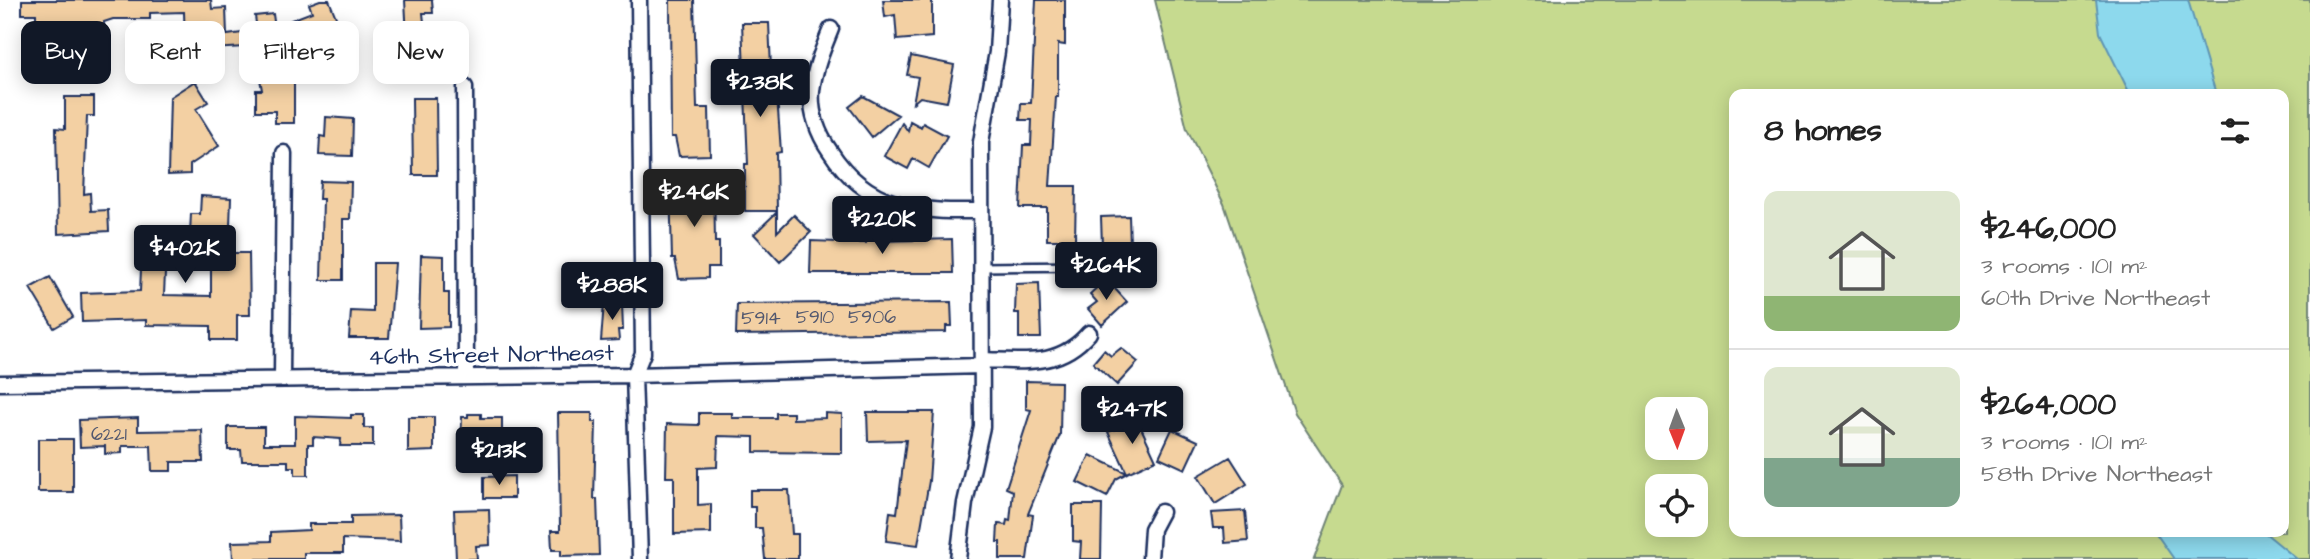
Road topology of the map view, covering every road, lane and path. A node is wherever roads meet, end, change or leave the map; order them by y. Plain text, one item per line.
1 (639, 0) edge
2 (1000, 0) edge
3 (831, 29) dead end
4 (465, 87) dead end
5 (284, 153) dead end
6 (980, 211) junction
7 (1093, 266) dead end
8 (981, 267) junction
9 (1089, 333) dead end
10 (982, 363) junction
11 (634, 375) junction
12 (466, 377) junction
13 (282, 379) junction
14 (0, 383) edge
15 (1161, 512) dead end
16 (640, 559) edge
17 (958, 559) edge
18 (1150, 559) edge

1 - 11 street
2 - 6 street
3 - 6 street
4 - 12 street
5 - 13 street
6 - 8 street
7 - 8 lane
8 - 10 street
9 - 10 street, 46th Street Northeast
10 - 11 street, 46th Street Northeast
10 - 17 street
11 - 12 street, 46th Street Northeast
11 - 16 street
12 - 13 street, 46th Street Northeast
13 - 14 street, 46th Street Northeast
15 - 18 street

